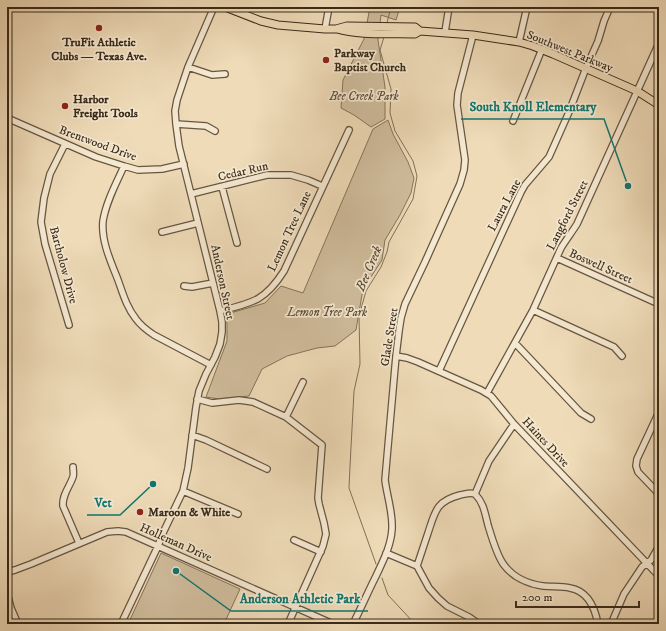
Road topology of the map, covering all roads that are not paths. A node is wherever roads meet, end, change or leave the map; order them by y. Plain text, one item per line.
1 (214, 7) edge
2 (225, 7) edge
3 (329, 7) edge
4 (449, 7) edge
5 (527, 7) edge
6 (610, 7) edge
7 (325, 29) junction
8 (445, 32) junction
9 (473, 35) junction
10 (519, 42) junction
11 (659, 43) edge
12 (542, 49) junction
13 (188, 67) junction
14 (586, 68) junction
15 (225, 74) dead end
16 (637, 91) junction
17 (659, 105) edge
18 (7, 118) edge
19 (513, 121) dead end
20 (176, 124) junction
21 (349, 130) dead end
22 (216, 131) dead end
23 (65, 144) junction
24 (184, 164) junction
25 (124, 166) junction
26 (322, 186) junction
27 (222, 187) junction
28 (191, 194) junction
29 (198, 223) junction
30 (162, 232) dead end
31 (237, 243) dead end
32 (557, 258) junction
33 (213, 283) junction
34 (184, 286) dead end
35 (659, 304) edge
36 (220, 310) junction
37 (533, 310) junction
38 (69, 325) dead end
39 (515, 343) junction
40 (396, 356) junction
41 (622, 356) dead end
42 (211, 366) junction
43 (439, 371) junction
44 (303, 382) dead end
45 (487, 393) junction
46 (197, 399) junction
47 (659, 412) edge
48 (286, 418) junction
49 (591, 419) dead end
50 (514, 424) junction
51 (192, 435) junction
52 (73, 467) dead end
53 (267, 469) dead end
54 (183, 490) junction
55 (475, 494) junction
56 (659, 494) edge
57 (238, 514) dead end
58 (294, 540) dead end
59 (79, 543) junction
60 (158, 546) junction
61 (659, 546) edge
62 (321, 552) junction
63 (386, 553) junction
64 (647, 564) junction
65 (417, 566) junction
66 (7, 572) edge
67 (659, 576) edge
68 (7, 593) edge
69 (296, 607) junction
70 (18, 624) edge
71 (121, 624) edge
72 (288, 624) edge
73 (333, 624) edge
74 (353, 624) edge
75 (479, 624) edge
76 (598, 624) edge
77 (611, 624) edge

1 - 13 street, Anderson Street
2 - 7 main road, Southwest Parkway
3 - 7 street
4 - 8 street
5 - 10 street
6 - 14 street, Laura Lane
7 - 8 main road, Southwest Parkway
8 - 9 main road, Southwest Parkway
9 - 10 main road, Southwest Parkway
9 - 40 street, Glade Street
10 - 12 main road, Southwest Parkway
11 - 16 street, Langford Street
12 - 14 main road, Southwest Parkway
12 - 19 street
13 - 15 street
13 - 20 street, Anderson Street
14 - 16 main road, Southwest Parkway
14 - 43 street, Laura Lane
16 - 17 main road, Southwest Parkway
16 - 32 street, Langford Street
18 - 23 street, Brentwood Drive
20 - 22 street
20 - 24 street, Anderson Street
21 - 26 street, Lemon Tree Lane
23 - 25 street, Brentwood Drive
23 - 38 street, Bartholow Drive
24 - 25 street, Brentwood Drive
24 - 28 street, Anderson Street
25 - 42 street
26 - 27 street, Cedar Run
26 - 36 street, Lemon Tree Lane
27 - 28 street, Cedar Run
27 - 31 street
28 - 29 street, Anderson Street
29 - 30 street
29 - 33 street, Anderson Street
32 - 35 street, Boswell Street
32 - 37 street, Langford Street
33 - 34 street
33 - 36 street, Anderson Street
36 - 42 street, Anderson Street
37 - 39 street, Langford Street
37 - 41 street
39 - 45 street, Langford Street
39 - 49 street
40 - 43 street, Haines Drive
40 - 63 street, Glade Street
42 - 46 street, Anderson Street
43 - 45 street, Haines Drive
44 - 48 street
45 - 50 street, Haines Drive
46 - 48 street
46 - 51 street, Anderson Street
47 - 56 street
48 - 62 street
50 - 55 street
50 - 64 street, Haines Drive
51 - 53 street
51 - 54 street, Anderson Street
52 - 59 street
54 - 57 street
54 - 60 street, Anderson Street
55 - 65 street
55 - 76 street
58 - 62 street
59 - 60 street, Holleman Drive
59 - 66 street, Holleman Drive
60 - 69 street, Holleman Drive
60 - 71 street, Anderson Street
61 - 64 street
62 - 69 street
63 - 65 street
63 - 74 street, Glade Street
64 - 67 street, Haines Drive
64 - 77 street
65 - 75 street
68 - 70 street
69 - 72 street
69 - 73 street, Holleman Drive

